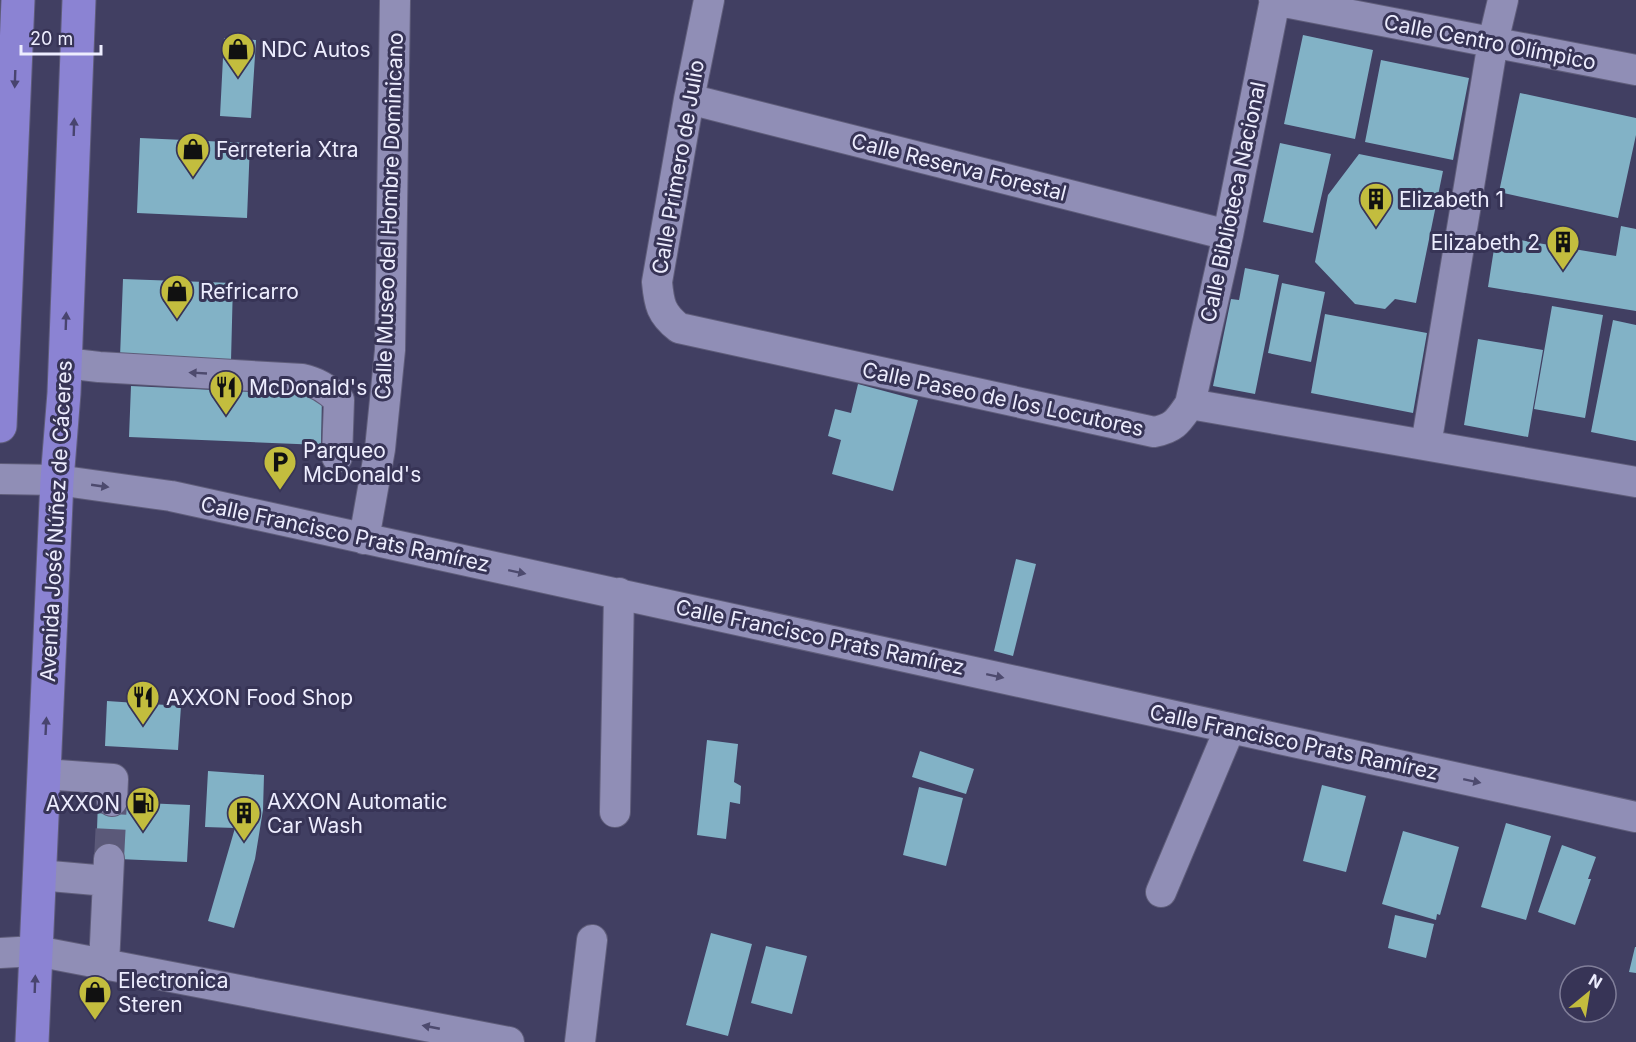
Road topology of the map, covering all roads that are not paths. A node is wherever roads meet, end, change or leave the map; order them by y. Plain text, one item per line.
1 (18, 0) edge
2 (79, 0) edge
3 (395, 0) edge
4 (709, 0) edge
5 (1275, 0) edge
6 (1503, 0) edge
7 (1493, 42) junction
8 (1636, 70) edge
9 (689, 99) junction
10 (1228, 235) junction
11 (679, 328) joint
12 (64, 363) junction
13 (1190, 404) junction
14 (0, 426) edge
15 (1426, 445) junction
16 (338, 458) dead end
17 (0, 479) edge
18 (57, 480) junction
19 (1636, 482) edge
20 (364, 539) junction
21 (619, 593) junction
22 (1230, 728) junction
23 (44, 774) junction
24 (111, 801) tunnel mouth
25 (615, 812) dead end
26 (1636, 817) edge
27 (39, 875) junction
28 (1161, 892) dead end
29 (592, 940) dead end
30 (36, 951) junction
31 (0, 952) edge
32 (104, 965) junction
33 (32, 1042) edge
34 (509, 1042) edge
35 (580, 1042) edge

1 -> 14 main road
12 -> 2 main road, Avenida José Núñez de Cáceres
3 - 20 street, Calle Museo del Hombre Dominicano
4 - 9 street, Calle Primero de Julio
5 - 7 street, Calle Centro Olímpico
5 - 10 street, Calle Biblioteca Nacional
6 - 7 street
7 - 8 street, Calle Centro Olímpico
7 - 15 street
9 - 10 street, Calle Reserva Forestal
9 - 11 street, Calle Primero de Julio
10 - 13 street, Calle Biblioteca Nacional
11 - 13 street, Calle Paseo de los Locutores
16 -> 12 street
12 - 18 main road, Avenida José Núñez de Cáceres
13 - 15 street
15 - 19 street
17 - 18 street, Calle Francisco Prats Ramírez
18 -> 20 street, Calle Francisco Prats Ramírez
23 -> 18 main road, Avenida José Núñez de Cáceres
20 -> 21 street, Calle Francisco Prats Ramírez
21 -> 22 street, Calle Francisco Prats Ramírez
21 - 25 street
22 -> 26 street, Calle Francisco Prats Ramírez
22 - 28 street
23 - 24 street
23 - 27 main road, Avenida José Núñez de Cáceres
27 - 30 main road, Avenida José Núñez de Cáceres
27 - 32 street
29 - 35 street
30 - 31 street
30 - 32 street
33 -> 30 main road, Avenida José Núñez de Cáceres
34 -> 32 street

